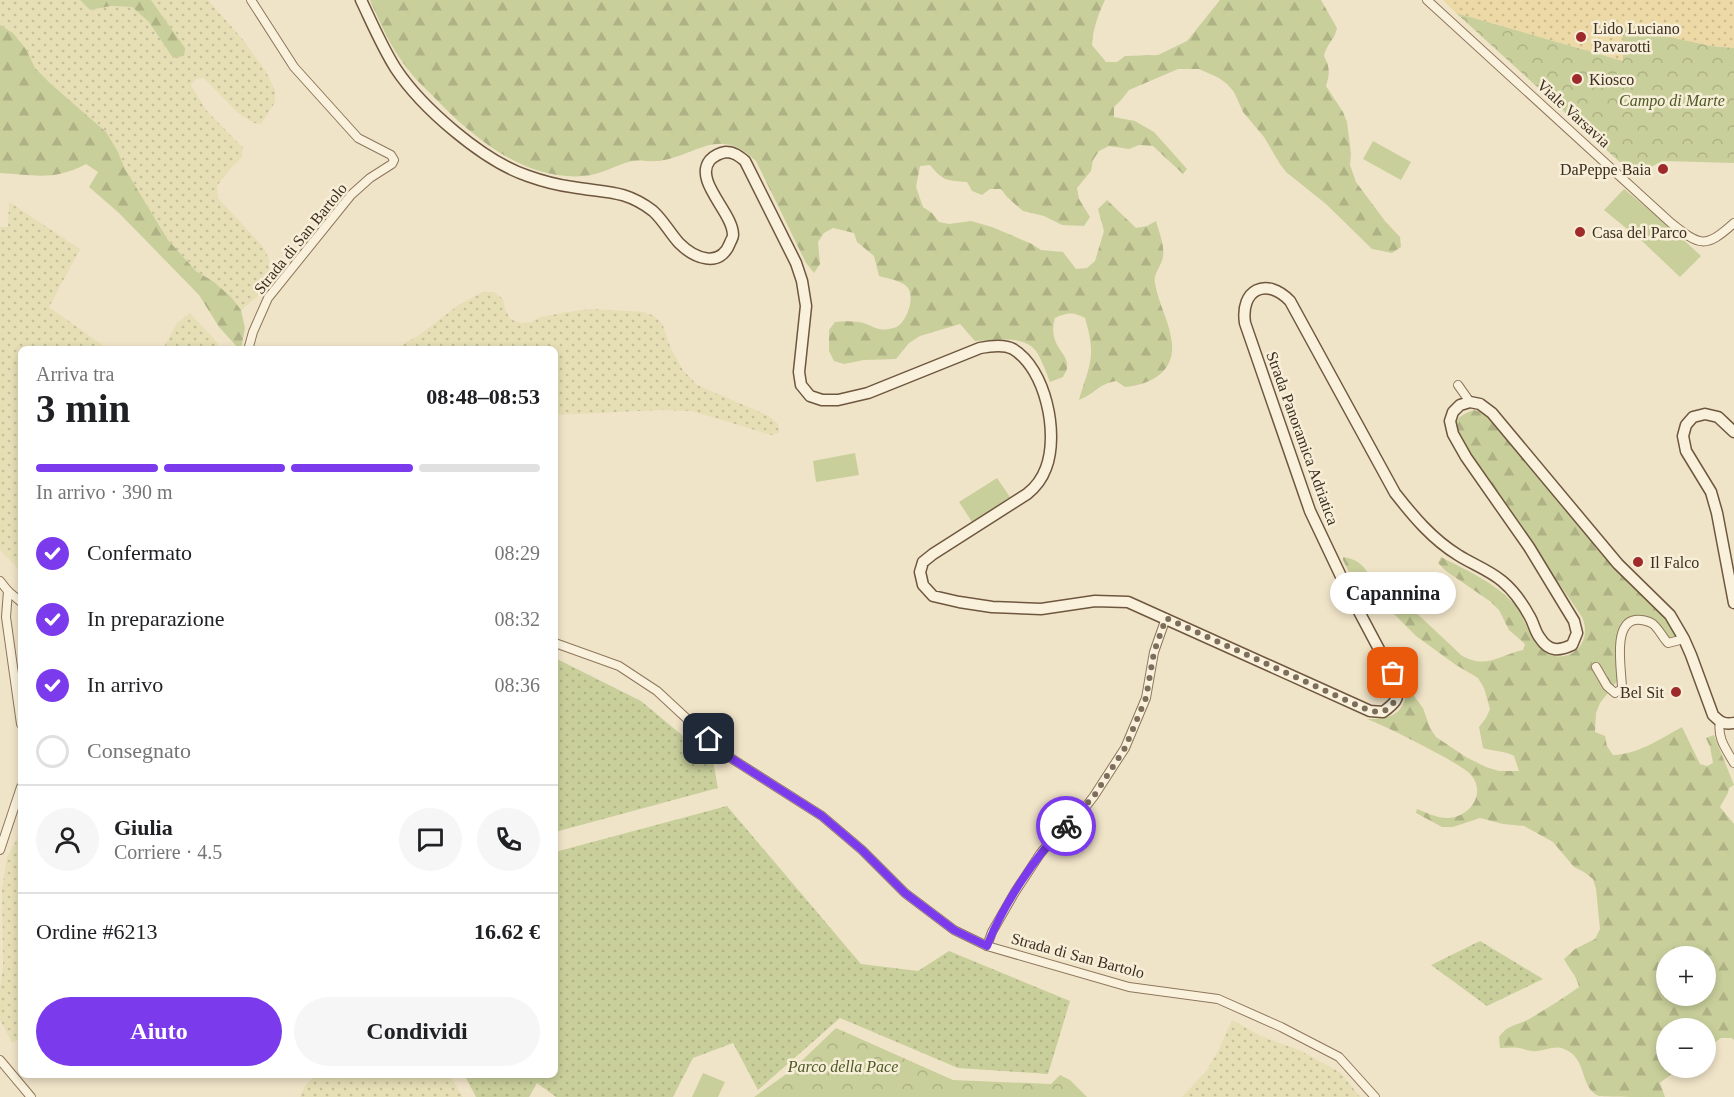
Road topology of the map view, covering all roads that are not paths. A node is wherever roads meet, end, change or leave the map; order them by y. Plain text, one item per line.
1 (250, 0) edge
2 (361, 0) edge
3 (1427, 0) edge
4 (1734, 223) edge
5 (249, 346) edge
6 (1458, 385) dead end
7 (1470, 402) junction
8 (1734, 432) edge
9 (1731, 573) edge
10 (0, 581) edge
11 (8, 591) junction
12 (18, 599) edge
13 (1734, 603) edge
14 (1166, 618) junction
15 (1684, 639) junction
16 (558, 644) edge
17 (1596, 667) dead end
18 (18, 703) edge
19 (1720, 722) junction
20 (1734, 723) edge
21 (1734, 763) edge
22 (18, 796) edge
23 (0, 850) edge
24 (987, 946) junction
25 (0, 1060) edge
26 (31, 1097) edge
27 (1375, 1097) edge

1 - 5 street, Strada di San Bartolo
2 - 14 street, Strada Panoramica Adriatica
3 - 4 street, Viale Varsavia
6 - 7 street
7 - 14 street, Strada Panoramica Adriatica
7 - 15 street
8 - 9 street
9 - 13 street
10 - 11 street
11 - 12 street
11 - 18 street
14 - 24 street
15 - 17 street
15 - 19 street
16 - 24 street, Strada di San Bartolo
19 - 20 street
19 - 21 street
22 - 23 street
24 - 27 street, Strada di San Bartolo
25 - 26 street

